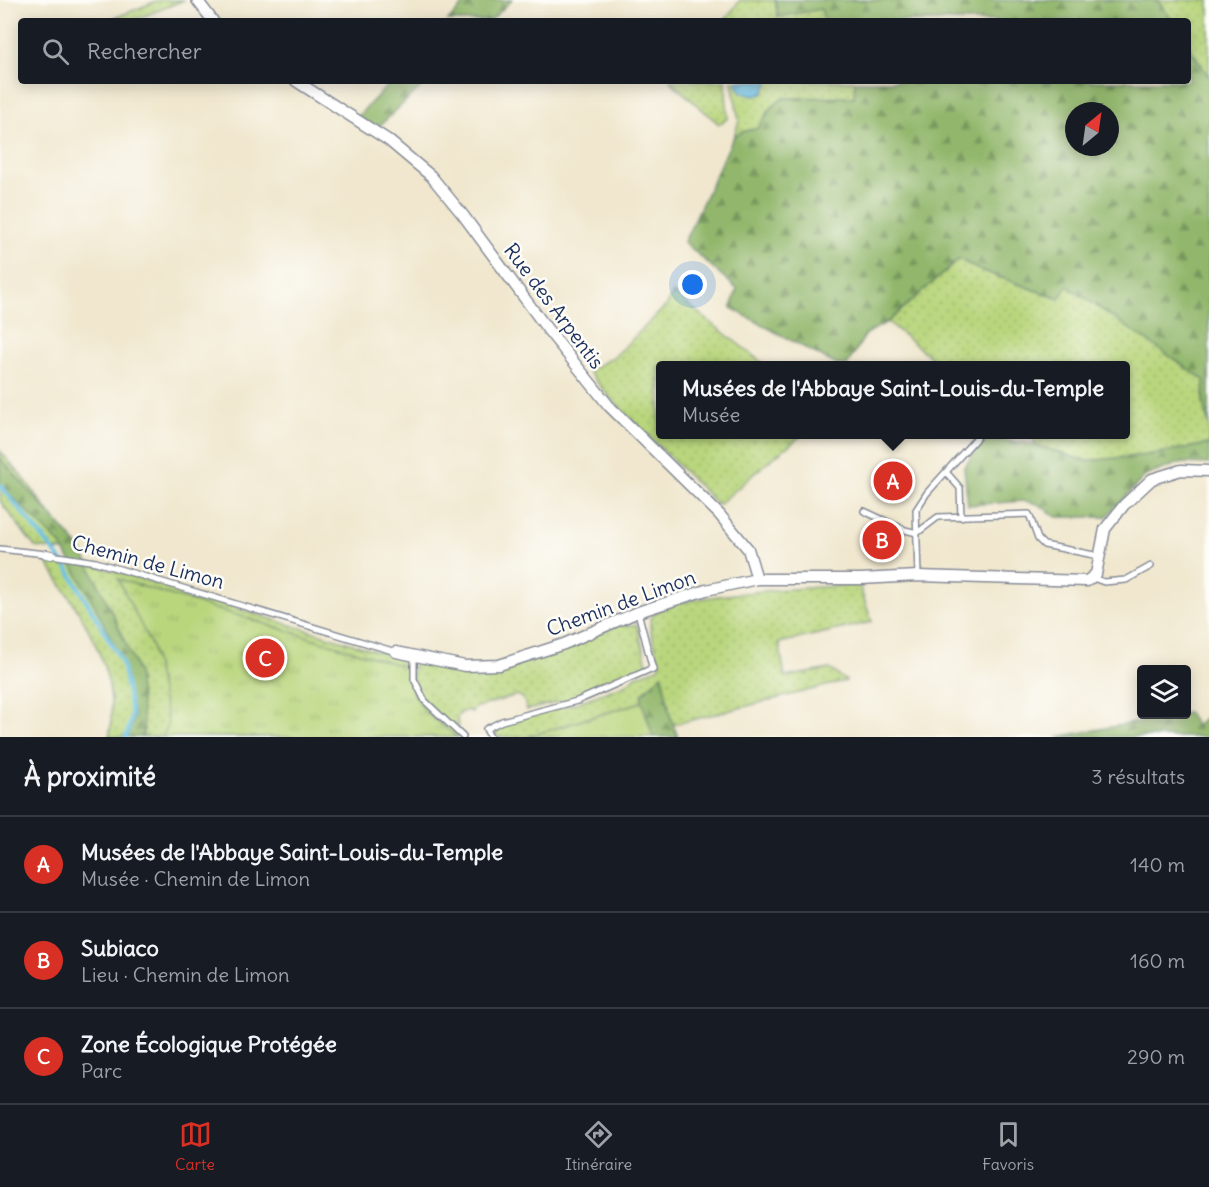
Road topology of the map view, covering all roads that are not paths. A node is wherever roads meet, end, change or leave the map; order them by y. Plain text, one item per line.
1 (197, 0) edge
2 (211, 18) edge
3 (301, 84) edge
4 (975, 439) edge
5 (1209, 471) edge
6 (946, 472) junction
7 (864, 511) dead end
8 (961, 517) junction
9 (917, 533) junction
10 (0, 549) edge
11 (1099, 556) junction
12 (1152, 566) dead end
13 (918, 576) junction
14 (1092, 577) junction
15 (758, 579) junction
16 (638, 612) junction
17 (396, 652) joint
18 (414, 656) junction
19 (486, 729) junction
20 (463, 737) edge
21 (482, 737) edge
22 (490, 737) edge

1 - 2 street
3 - 15 street, Rue des Arpentis
4 - 6 lane
5 - 11 street
6 - 8 lane
6 - 9 lane
7 - 9 lane
8 - 9 lane
8 - 11 lane
9 - 13 lane
10 - 17 lane, Chemin de Limon
11 - 14 street
12 - 14 lane
13 - 14 street, Chemin de Limon
13 - 15 street, Chemin de Limon
15 - 16 street, Chemin de Limon
16 - 18 street, Chemin de Limon
16 - 19 lane
17 - 18 street, Chemin de Limon
18 - 20 lane
19 - 21 lane
19 - 22 lane

